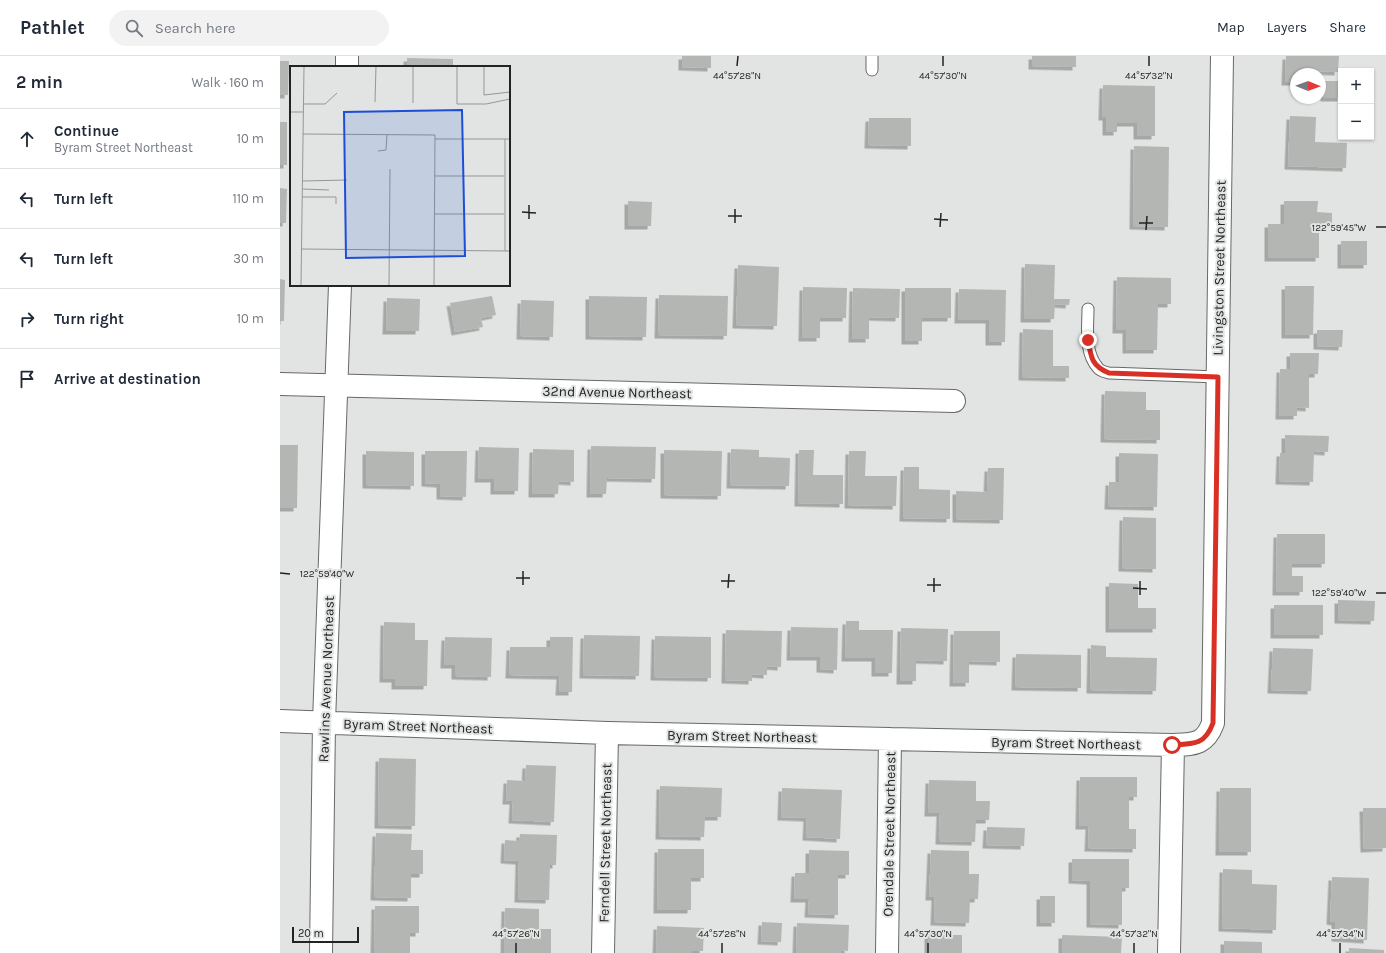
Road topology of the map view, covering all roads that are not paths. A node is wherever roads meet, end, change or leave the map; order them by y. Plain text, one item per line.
1 (348, 56) edge
2 (872, 56) edge
3 (1222, 56) edge
4 (347, 66) edge
5 (872, 70) dead end
6 (340, 286) edge
7 (1088, 309) dead end
8 (1218, 377) junction
9 (280, 384) edge
10 (337, 385) junction
11 (954, 401) dead end
12 (280, 721) edge
13 (324, 722) junction
14 (606, 734) junction
15 (890, 739) junction
16 (1203, 740) joint
17 (1172, 745) junction
18 (321, 953) edge
19 (603, 953) edge
20 (888, 953) edge
21 (1169, 953) edge

1 - 4 street
2 - 5 lane
3 - 8 street, Livingston Street Northeast
6 - 10 street, Rawlins Avenue Northeast
7 - 8 lane
8 - 16 street, Livingston Street Northeast
9 - 10 street, 32nd Avenue Northeast
10 - 11 street, 32nd Avenue Northeast
10 - 13 street, Rawlins Avenue Northeast
12 - 13 street, Byram Street Northeast
13 - 14 street, Byram Street Northeast
13 - 18 street, Rawlins Avenue Northeast
14 - 15 street, Byram Street Northeast
14 - 19 street, Ferndell Street Northeast
15 - 17 street, Byram Street Northeast
15 - 20 street, Orendale Street Northeast
16 - 17 street, Byram Street Northeast
17 - 21 street

